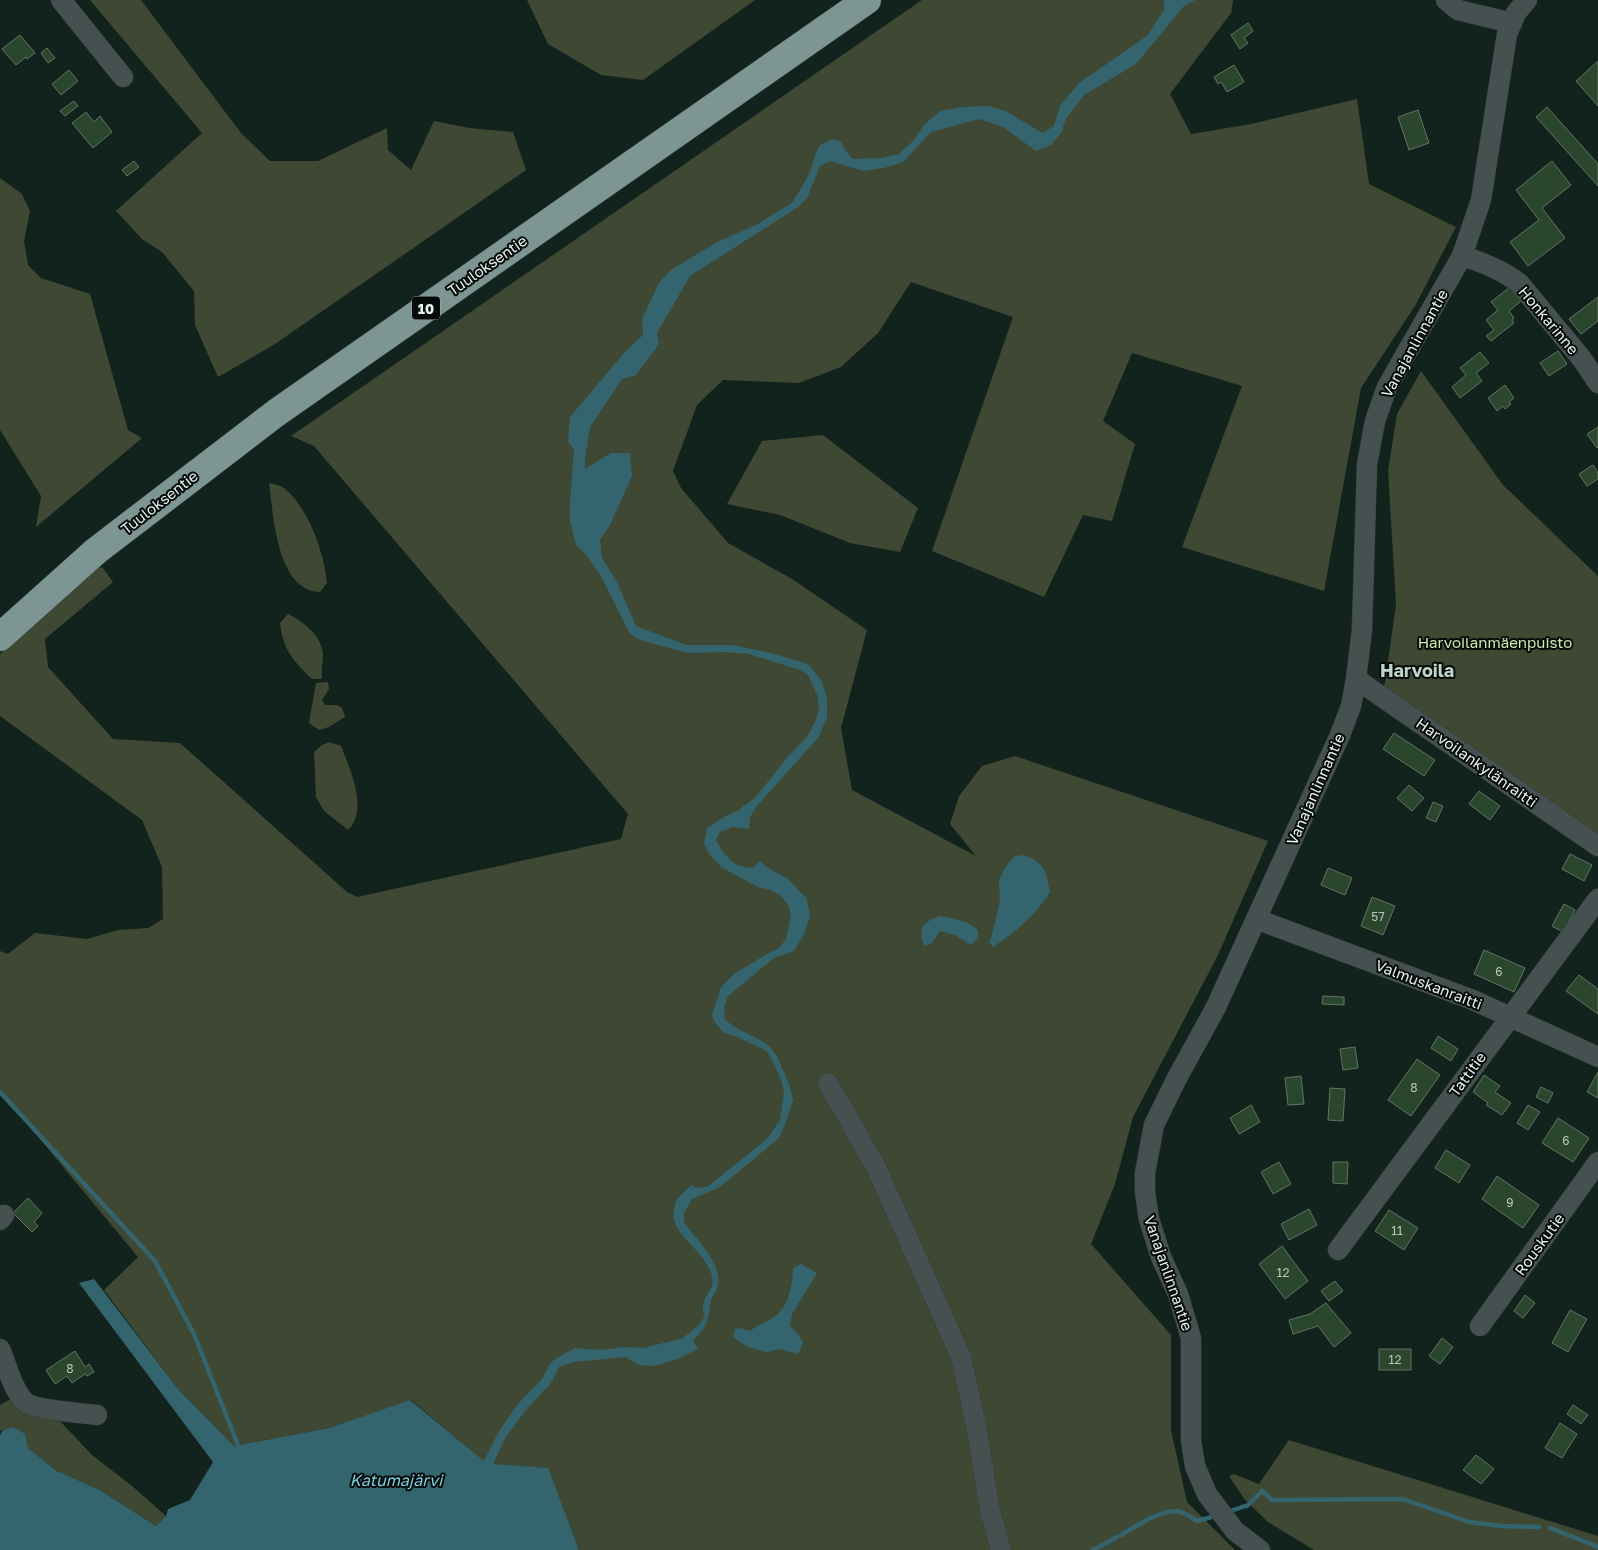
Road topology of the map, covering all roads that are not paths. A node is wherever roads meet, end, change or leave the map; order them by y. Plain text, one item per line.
1 (62, 0) edge
2 (867, 0) edge
3 (1446, 0) edge
4 (1527, 0) edge
5 (1512, 24) junction
6 (123, 77) dead end
7 (1462, 256) junction
8 (1598, 383) edge
9 (0, 637) edge
10 (1356, 679) junction
11 (1598, 846) edge
12 (1598, 899) edge
13 (1256, 919) junction
14 (1509, 1017) junction
15 (1598, 1057) edge
16 (828, 1083) dead end
17 (1598, 1162) edge
18 (1338, 1250) dead end
19 (1480, 1326) dead end
20 (0, 1349) edge
21 (97, 1415) dead end
22 (1000, 1550) edge
23 (1260, 1550) edge

1 - 6 street
2 - 9 highway, Tuuloksentie / 10
3 - 5 street
4 - 5 street, Vanajanlinnantie
5 - 7 street, Vanajanlinnantie
7 - 8 street, Honkarinne
7 - 10 street, Vanajanlinnantie
10 - 11 street, Harvoilankylänraitti
10 - 13 street, Vanajanlinnantie
12 - 14 street, Tattitie
13 - 14 street, Valmuskanraitti
13 - 23 street, Vanajanlinnantie
14 - 15 street, Valmuskanraitti
14 - 18 street, Tattitie
16 - 22 street
17 - 19 street, Rouskutie
20 - 21 street

